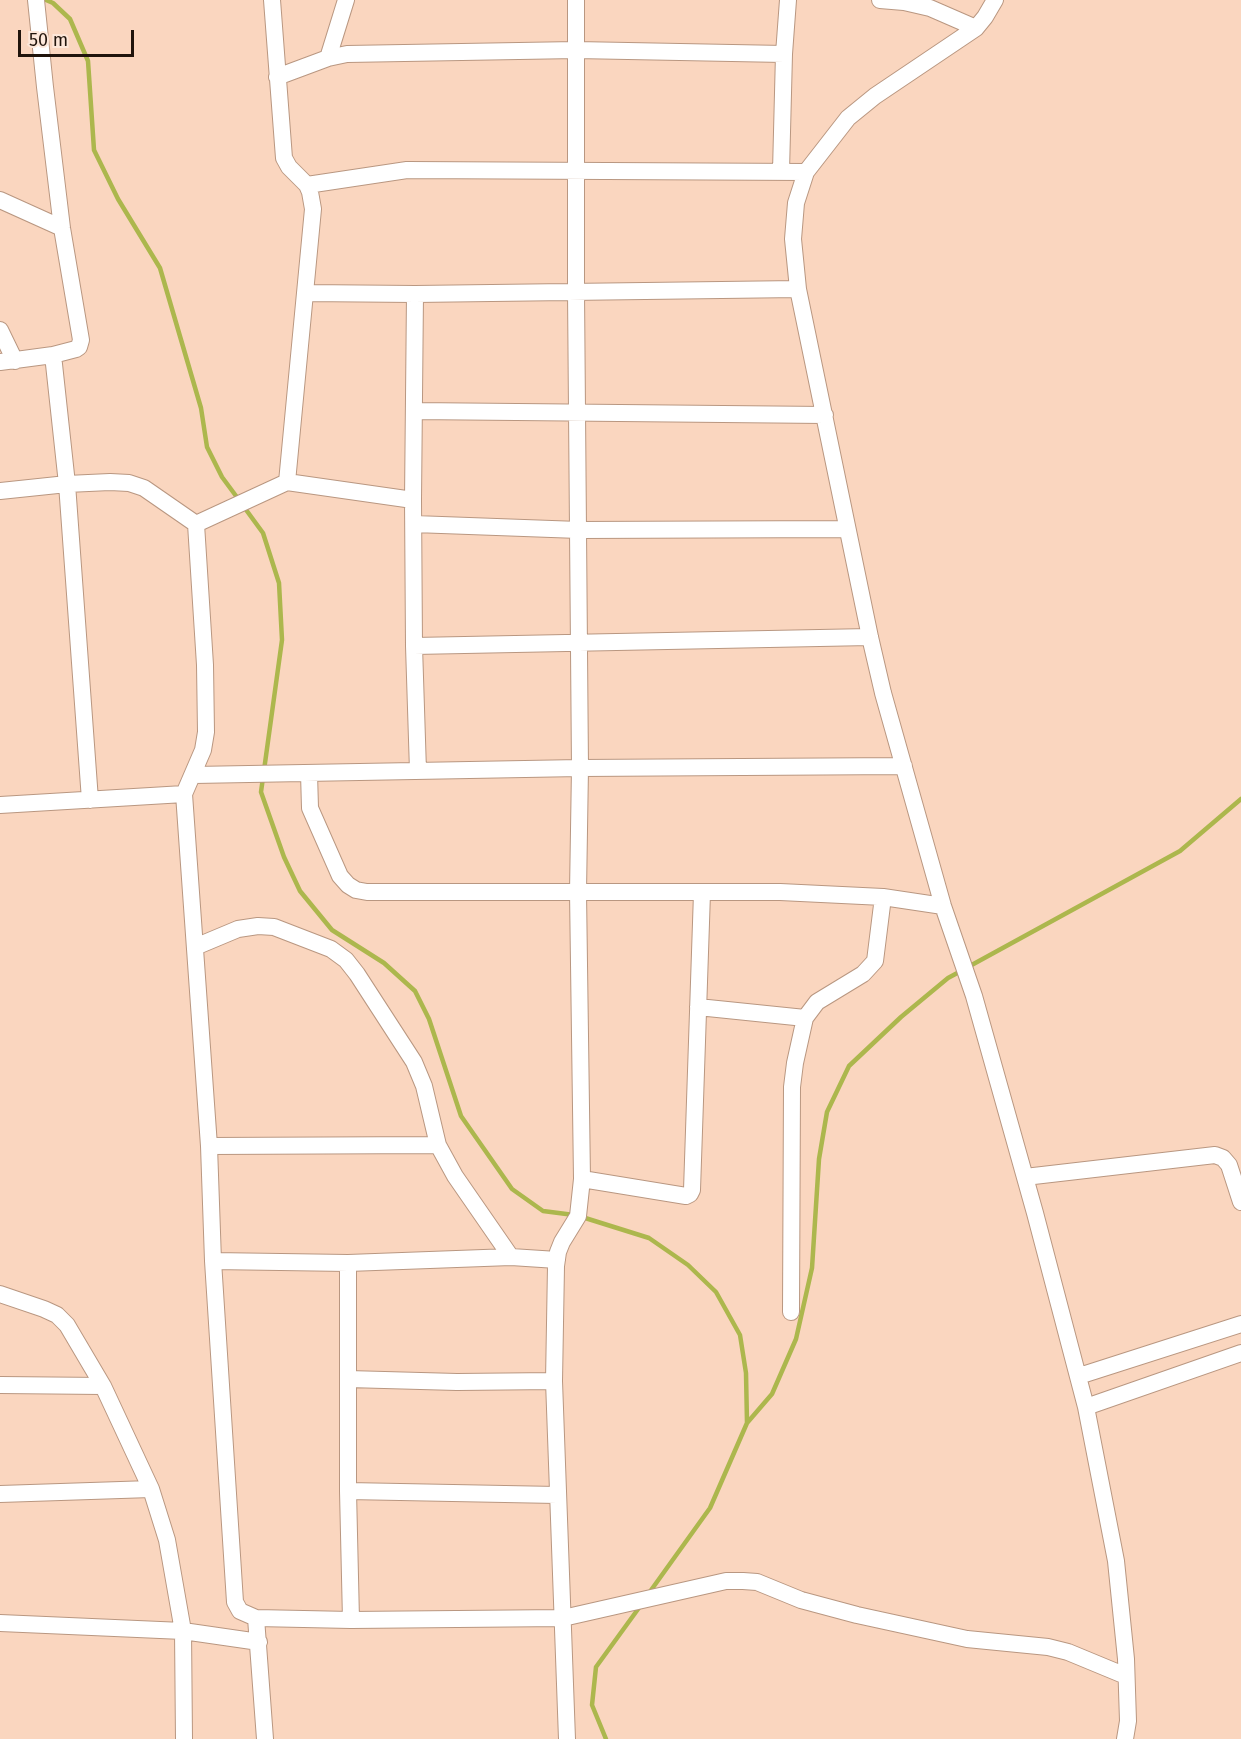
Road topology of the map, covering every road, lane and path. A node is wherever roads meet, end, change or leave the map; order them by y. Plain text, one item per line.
1 (36, 0) edge
2 (272, 0) edge
3 (346, 0) edge
4 (576, 0) edge
5 (788, 0) edge
6 (880, 0) edge
7 (995, 0) edge
8 (976, 28) junction
9 (576, 50) junction
10 (784, 54) junction
11 (328, 58) junction
12 (277, 77) junction
13 (577, 170) junction
14 (781, 171) junction
15 (806, 172) junction
16 (307, 185) junction
17 (0, 200) edge
18 (62, 228) junction
19 (798, 290) junction
20 (576, 292) junction
21 (304, 293) junction
22 (415, 294) junction
23 (0, 330) edge
24 (53, 355) junction
25 (7, 361) edge
26 (414, 411) junction
27 (577, 412) junction
28 (825, 415) junction
29 (286, 482) junction
30 (67, 484) junction
31 (0, 491) edge
32 (413, 500) junction
33 (196, 524) junction
34 (414, 524) junction
35 (847, 529) junction
36 (579, 530) junction
37 (870, 637) junction
38 (580, 642) junction
39 (414, 646) junction
40 (904, 766) junction
41 (580, 768) junction
42 (418, 771) junction
43 (309, 773) junction
44 (194, 775) junction
45 (184, 794) junction
46 (90, 800) junction
47 (0, 805) edge
48 (578, 892) junction
49 (702, 893) junction
50 (883, 897) junction
51 (944, 906) junction
52 (195, 947) junction
53 (698, 1007) junction
54 (805, 1018) junction
55 (438, 1145) junction
56 (209, 1146) junction
57 (1025, 1176) junction
58 (582, 1179) junction
59 (1241, 1202) edge
60 (511, 1257) junction
61 (557, 1260) junction
62 (213, 1261) junction
63 (348, 1263) junction
64 (0, 1294) edge
65 (791, 1312) dead end
66 (1241, 1325) edge
67 (1241, 1347) edge
68 (1241, 1353) edge
69 (1079, 1376) junction
70 (348, 1379) junction
71 (554, 1381) junction
72 (0, 1385) edge
73 (103, 1386) junction
74 (1086, 1407) junction
75 (151, 1489) junction
76 (348, 1491) junction
77 (0, 1494) edge
78 (558, 1495) junction
79 (256, 1618) junction
80 (563, 1618) junction
81 (351, 1620) junction
82 (0, 1623) edge
83 (183, 1631) junction
84 (258, 1642) junction
85 (1126, 1676) junction
86 (184, 1739) edge
87 (265, 1739) edge
88 (567, 1739) edge
89 (1125, 1739) edge

1 - 18 street
2 - 12 street
3 - 11 street
4 - 9 street
5 - 10 street
6 - 8 street
7 - 8 street
8 - 15 street
9 - 10 street
9 - 11 street
9 - 13 street
10 - 14 street
11 - 12 street
12 - 16 street
13 - 14 street
13 - 16 street
13 - 20 street
14 - 15 street
15 - 19 street
16 - 21 street
17 - 18 street
18 - 24 street
19 - 20 street
19 - 28 street
20 - 22 street
20 - 27 street
21 - 22 street
21 - 29 street
22 - 26 street
23 - 25 street
24 - 25 street
24 - 30 street
26 - 27 street
26 - 32 street
27 - 28 street
27 - 36 street
28 - 35 street
29 - 32 street
29 - 33 street
30 - 31 street
30 - 33 street
30 - 46 street
32 - 34 street
33 - 44 street
34 - 36 street
34 - 39 street
35 - 36 street
35 - 37 street
36 - 38 street
37 - 38 street
37 - 40 street
38 - 39 street
38 - 41 street
39 - 42 street
40 - 41 street
40 - 51 street
41 - 42 street
41 - 48 street
42 - 43 street
43 - 44 street
43 - 48 street
44 - 45 street
45 - 46 street
45 - 52 street
46 - 47 street
48 - 49 street
48 - 58 street
49 - 50 street
49 - 53 street
50 - 51 street
50 - 54 street
51 - 57 street
52 - 55 street
52 - 56 street
53 - 54 street
53 - 58 street
54 - 65 street
55 - 56 street
55 - 60 street
56 - 62 street
57 - 59 street
57 - 69 street
58 - 61 street
60 - 61 street
60 - 63 street
61 - 71 street
62 - 63 street
62 - 79 street
63 - 70 street
64 - 73 street
66 - 67 street
66 - 69 street
68 - 74 street
69 - 74 street
70 - 71 street
70 - 76 street
71 - 78 street
72 - 73 street
73 - 75 street
74 - 85 street
75 - 77 street
75 - 83 street
76 - 78 street
76 - 81 street
78 - 80 street
79 - 81 street
79 - 84 street
80 - 81 street
80 - 85 street
80 - 88 street
82 - 83 street
83 - 84 street
83 - 86 street
84 - 87 street
85 - 89 street

